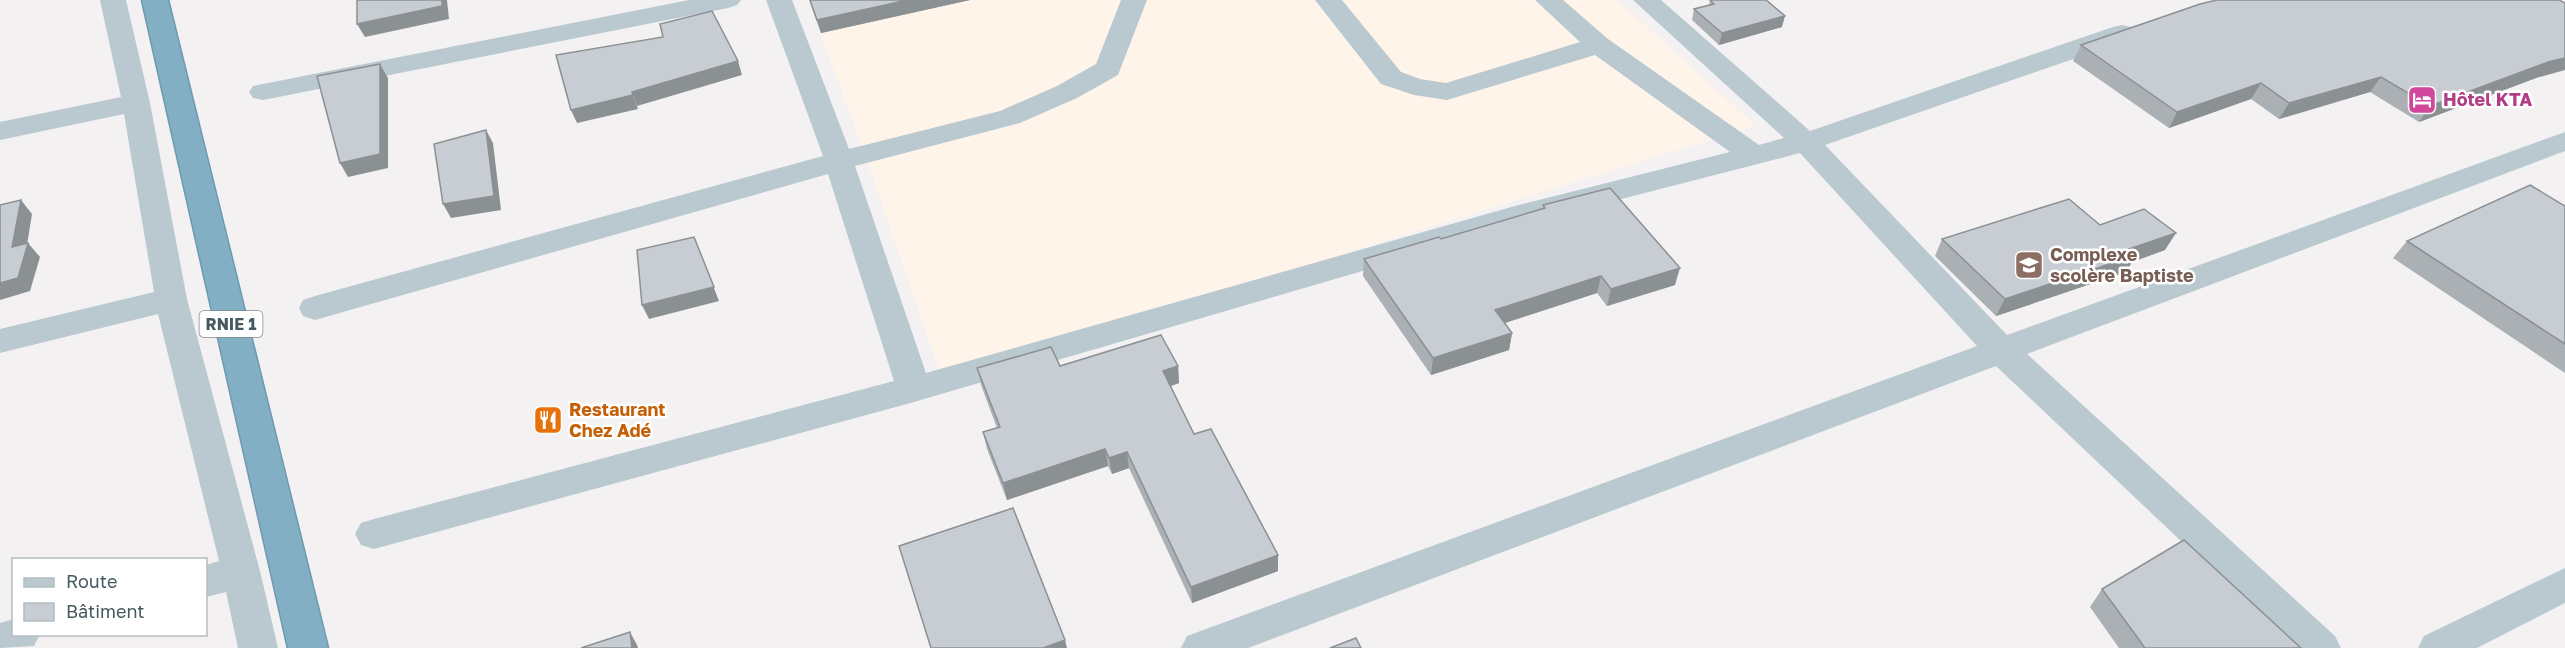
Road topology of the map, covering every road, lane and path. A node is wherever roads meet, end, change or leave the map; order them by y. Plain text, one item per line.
1 (113, 0) edge
2 (155, 0) edge
3 (728, 0) edge
4 (778, 0) edge
5 (1134, 0) edge
6 (1328, 0) edge
7 (1548, 0) edge
8 (1646, 0) edge
9 (2151, 23) edge
10 (1599, 45) junction
11 (263, 92) dead end
12 (136, 103) junction
13 (0, 131) edge
14 (2565, 141) edge
15 (1806, 142) junction
16 (1754, 155) junction
17 (839, 161) junction
18 (171, 299) junction
19 (315, 308) dead end
20 (0, 341) edge
21 (2002, 351) junction
22 (914, 389) junction
23 (374, 534) dead end
24 (223, 576) edge
25 (2565, 584) edge
26 (258, 648) edge
27 (308, 648) edge
28 (1201, 648) edge
29 (2321, 648) edge
30 (2438, 648) edge

1 - 12 street
2 - 27 highway, RNIE 1
3 - 11 street
4 - 17 street
5 - 17 street
6 - 10 street
7 - 10 street
8 - 15 street
9 - 15 street
10 - 16 street
12 - 13 street
12 - 18 street
14 - 21 street
15 - 16 street
15 - 21 street
16 - 22 street
17 - 19 street
17 - 22 street
18 - 20 street
18 - 24 street
21 - 28 street
21 - 29 street
22 - 23 street
24 - 26 street
25 - 30 street

